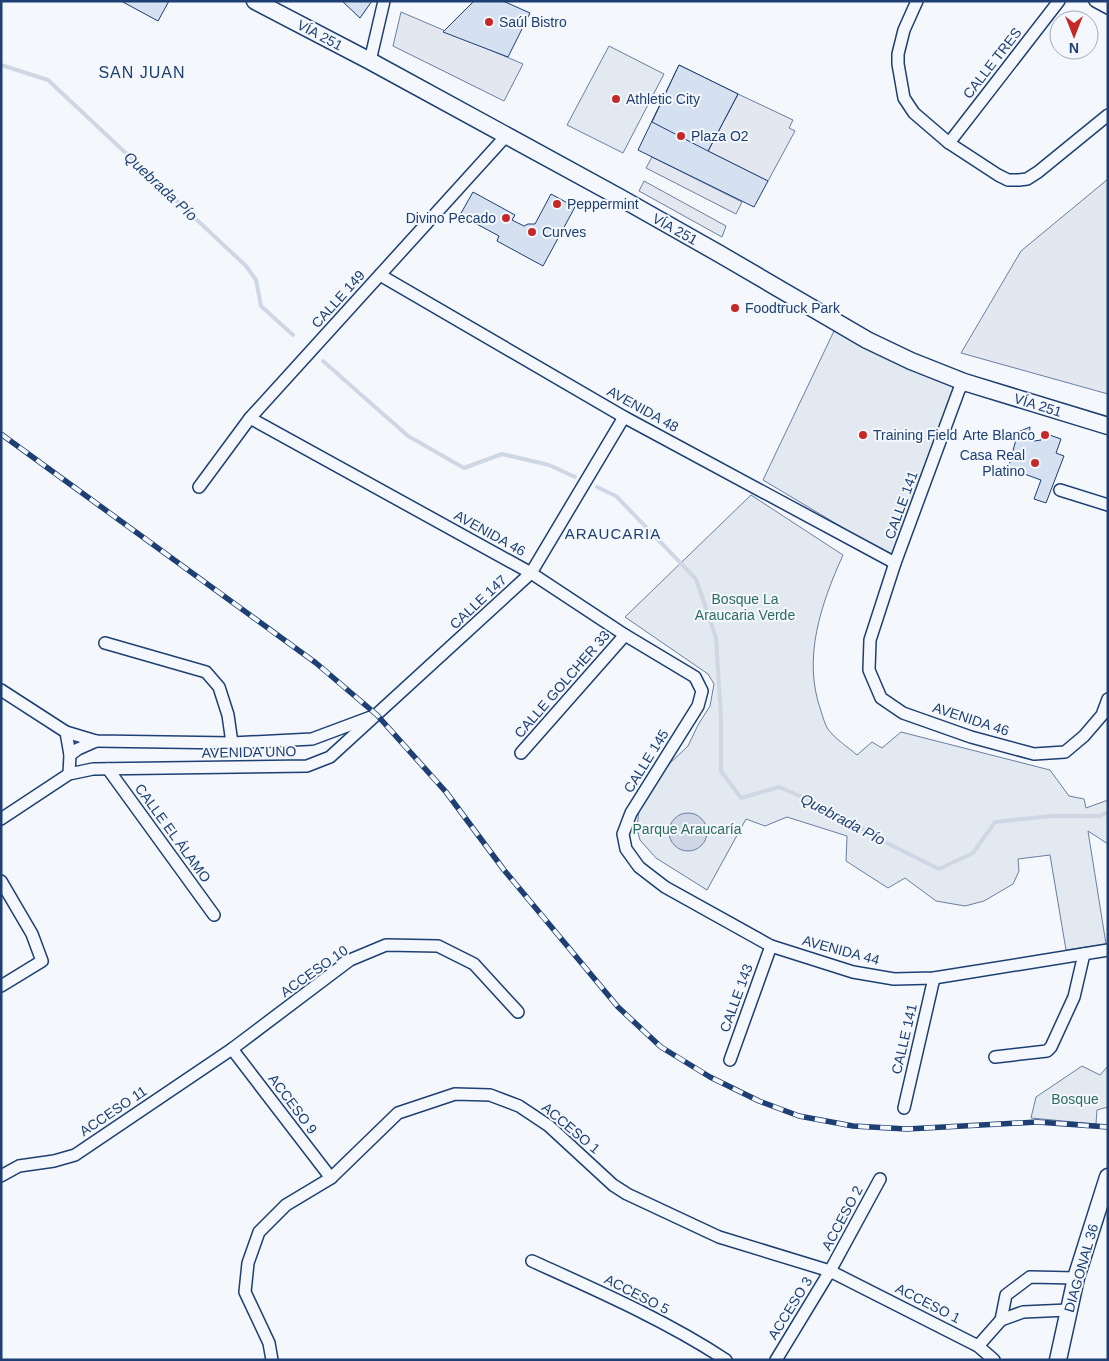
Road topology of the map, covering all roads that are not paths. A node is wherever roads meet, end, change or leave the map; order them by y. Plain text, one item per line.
1 (255, 1) edge
2 (384, 1) edge
3 (918, 1) edge
4 (1059, 1) edge
5 (1095, 1) edge
6 (1108, 8) edge
7 (370, 61) junction
8 (1108, 115) edge
9 (506, 136) junction
10 (949, 143) junction
11 (380, 275) junction
12 (964, 382) junction
13 (624, 416) junction
14 (250, 418) junction
15 (1108, 426) edge
16 (199, 487) dead end
17 (1060, 490) dead end
18 (1108, 505) edge
19 (896, 563) junction
20 (531, 573) junction
21 (625, 635) junction
22 (870, 640) joint
23 (105, 643) dead end
24 (1, 690) edge
25 (702, 691) joint
26 (1108, 699) edge
27 (377, 715) junction
28 (66, 732) junction
29 (96, 741) junction
30 (232, 743) junction
31 (521, 753) dead end
32 (70, 757) junction
33 (93, 768) junction
34 (108, 769) junction
35 (69, 774) junction
36 (1, 819) edge
37 (626, 849) joint
38 (1, 881) edge
39 (214, 915) dead end
40 (771, 946) junction
41 (1108, 950) edge
42 (1084, 954) junction
43 (934, 978) junction
44 (1, 986) edge
45 (518, 1012) dead end
46 (232, 1049) junction
47 (995, 1057) dead end
48 (730, 1060) dead end
49 (904, 1108) dead end
50 (1, 1176) edge
51 (331, 1178) junction
52 (1108, 1178) edge
53 (880, 1180) dead end
54 (532, 1261) dead end
55 (830, 1271) junction
56 (1076, 1278) junction
57 (1068, 1310) junction
58 (1001, 1320) junction
59 (978, 1346) junction
60 (272, 1360) edge
61 (726, 1360) edge
62 (776, 1360) edge
63 (994, 1360) edge
64 (1058, 1360) edge

1 - 7 main road, VÍA 251
2 - 7 street
3 - 10 street
4 - 10 street, CALLE TRES
5 - 6 street
7 - 9 main road, VÍA 251
8 - 10 street
9 - 11 street, CALLE 149
9 - 12 main road, VÍA 251
11 - 13 street, AVENIDA 48
11 - 14 street, CALLE 149
12 - 15 main road, VÍA 251
12 - 19 street, CALLE 141
13 - 19 street, AVENIDA 48
13 - 20 street, CALLE 147
14 - 16 street, CALLE 149
14 - 20 street, AVENIDA 46
17 - 18 street
19 - 22 street, CALLE 141
20 - 21 street, AVENIDA 46
20 - 27 street, CALLE 147
21 - 25 street, AVENIDA 46
21 - 31 street, CALLE GOLCHER 33
22 - 26 street, AVENIDA 46
23 - 30 street
24 - 28 street, AVENIDA UNO
25 - 37 street, CALLE 145
27 - 30 street, AVENIDA UNO
27 - 34 street, AVENIDA UNO
28 - 29 street, AVENIDA UNO
28 - 32 street
29 - 30 street, AVENIDA UNO
29 - 32 street
32 - 33 street
32 - 35 street
33 - 34 street, AVENIDA UNO
33 - 35 street, AVENIDA UNO
34 - 39 street, CALLE EL ÁLAMO
35 - 36 street, AVENIDA UNO
37 - 40 street, AVENIDA 44
38 - 44 street
40 - 43 street, AVENIDA 44
40 - 48 street, CALLE 143
41 - 42 street, AVENIDA 44
42 - 43 street, AVENIDA 44
42 - 47 street
43 - 49 street, CALLE 141
45 - 46 street, ACCESO 10
46 - 50 street, ACCESO 11
46 - 51 street, ACCESO 9
51 - 55 street, ACCESO 1
51 - 60 street, ACCESO 1
52 - 56 main road, DIAGONAL 36
53 - 55 street, ACCESO 2
54 - 61 street, ACCESO 5
55 - 59 street, ACCESO 1
55 - 62 street, ACCESO 3
56 - 57 main road, DIAGONAL 36
56 - 58 street
57 - 58 street
57 - 64 main road, DIAGONAL 36
58 - 59 street
59 - 63 street, ACCESO 1

